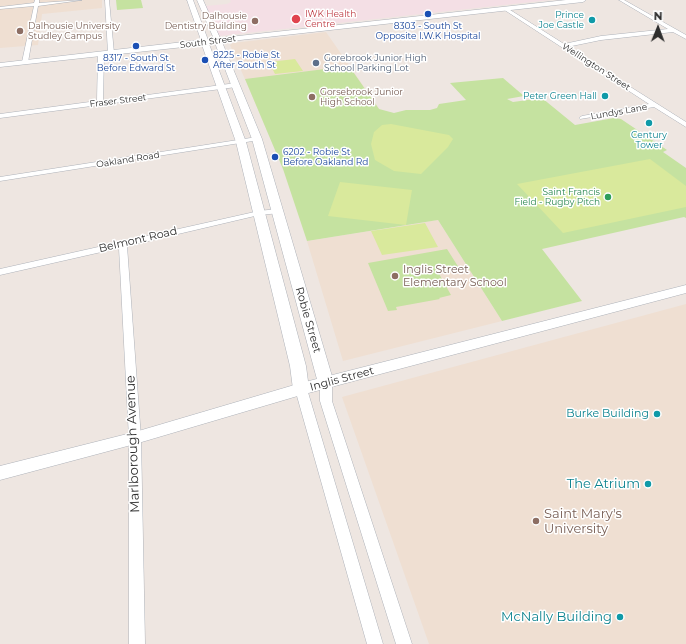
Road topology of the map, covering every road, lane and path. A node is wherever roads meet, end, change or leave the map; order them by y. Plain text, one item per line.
1 (25, 0) edge
2 (80, 0) edge
3 (107, 0) edge
4 (190, 0) edge
5 (200, 0) edge
6 (583, 0) edge
7 (621, 0) edge
8 (0, 2) edge
9 (36, 2) edge
10 (0, 8) edge
11 (505, 9) junction
12 (673, 30) junction
13 (686, 37) edge
14 (218, 41) junction
15 (206, 42) junction
16 (563, 46) junction
17 (111, 53) junction
18 (101, 54) junction
19 (25, 62) junction
20 (0, 65) edge
21 (236, 85) junction
22 (222, 87) junction
23 (100, 103) junction
24 (656, 105) junction
25 (0, 116) edge
26 (582, 118) dead end
27 (686, 124) edge
28 (257, 139) junction
29 (240, 142) junction
30 (0, 179) edge
31 (277, 211) junction
32 (260, 213) junction
33 (123, 244) junction
34 (0, 272) edge
35 (686, 289) edge
36 (326, 383) junction
37 (301, 389) junction
38 (135, 438) junction
39 (0, 473) edge
40 (137, 644) edge
41 (375, 644) edge
42 (404, 644) edge

1 - 8 street
2 - 9 street
3 - 17 street
4 - 15 main road, Robie Street
5 - 14 main road, Robie Street
6 - 11 main road, South Street
7 - 12 street
9 - 10 street
9 - 19 street
11 - 14 main road, South Street
11 - 16 street, Wellington Street
12 - 13 street
12 - 16 street
14 - 15 main road, South Street
14 - 21 main road, Robie Street
15 - 17 main road, South Street
15 - 22 main road, Robie Street
16 - 24 street, Wellington Street
17 - 18 main road, South Street
18 - 19 main road, South Street
18 - 23 street
19 - 20 main road, South Street
21 - 22 street, Fraser Street
21 - 28 main road, Robie Street
22 - 23 street, Fraser Street
22 - 29 main road, Robie Street
23 - 25 street, Fraser Street
24 - 26 street, Lundys Lane
24 - 27 street, Wellington Street
28 - 29 street, Oakland Road
28 - 31 main road, Robie Street
29 - 30 street, Oakland Road
29 - 32 main road, Robie Street
31 - 32 street, Belmont Road
31 - 36 main road, Robie Street
32 - 33 street, Belmont Road
32 - 37 main road, Robie Street
33 - 34 street, Belmont Road
33 - 38 street, Marlborough Avenue
35 - 36 street, Inglis Street
36 - 37 street, Inglis Street
36 - 42 street, Robie Street
37 - 38 street, Inglis Street
37 - 41 street, Robie Street
38 - 39 street, Inglis Street
38 - 40 street, Marlborough Avenue

